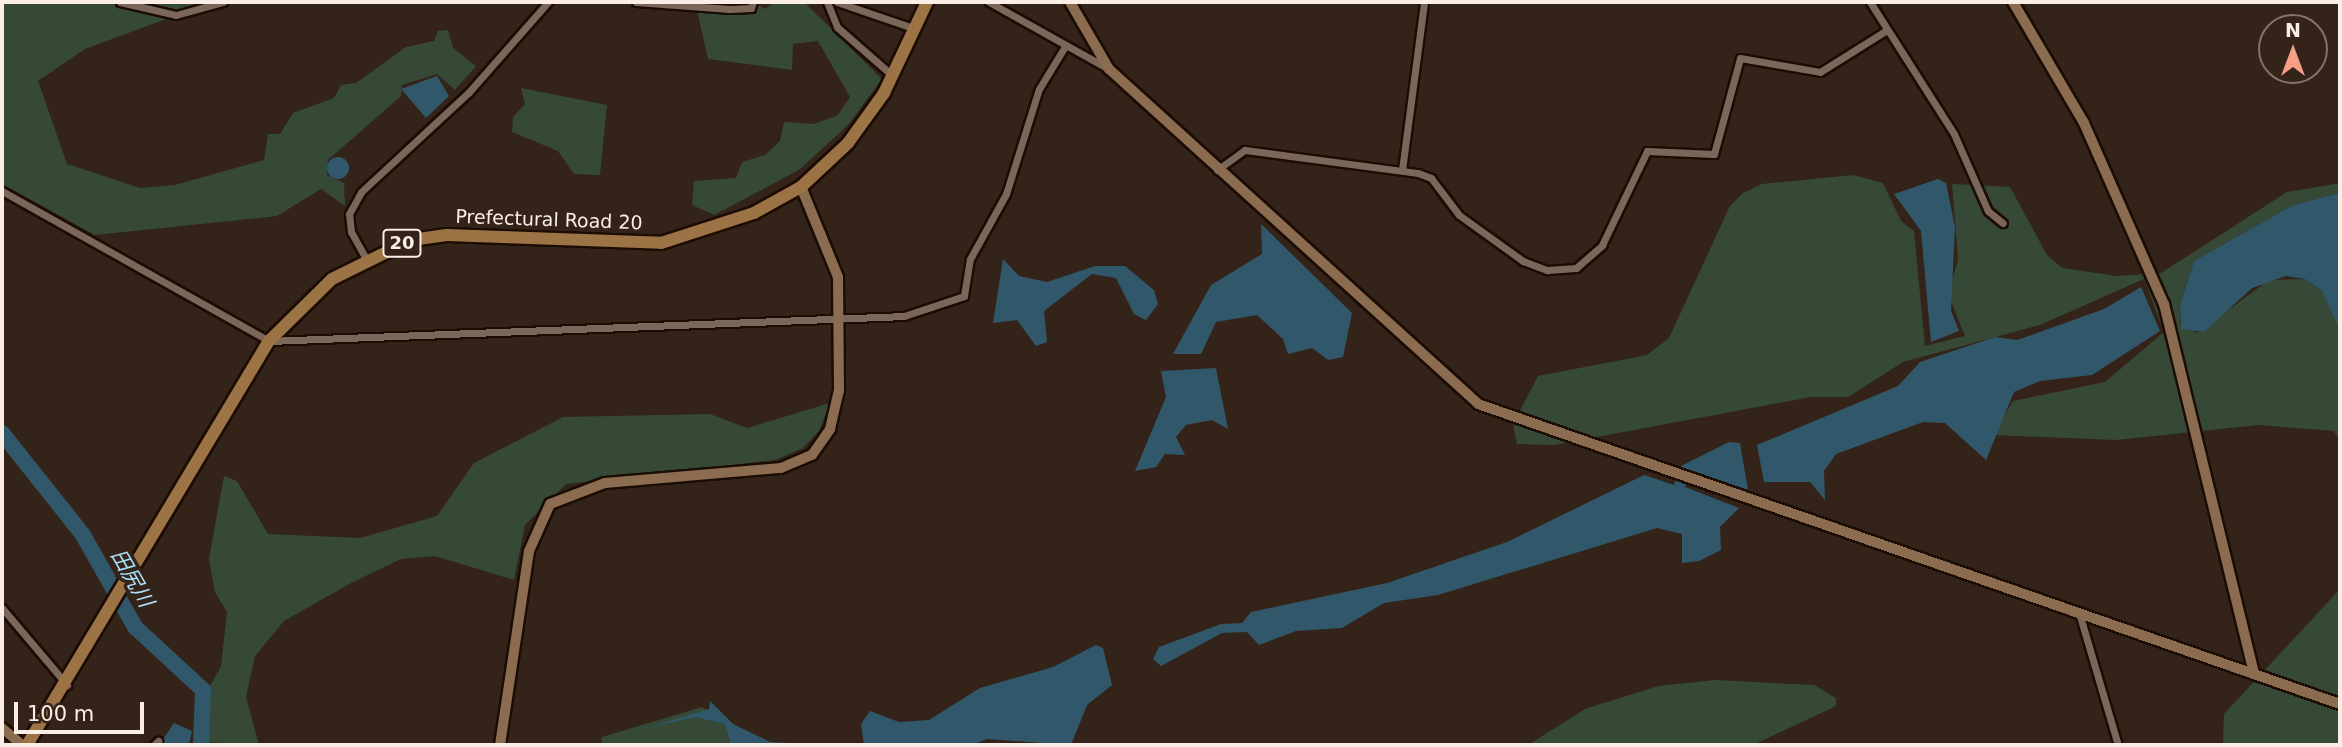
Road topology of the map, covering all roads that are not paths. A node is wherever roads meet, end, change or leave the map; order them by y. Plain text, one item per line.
1 (120, 2) edge
2 (223, 2) edge
3 (548, 2) edge
4 (636, 2) edge
5 (753, 2) edge
6 (827, 2) edge
7 (837, 2) edge
8 (927, 2) edge
9 (989, 2) edge
10 (1070, 2) edge
11 (1424, 2) edge
12 (1870, 2) edge
13 (2013, 2) edge
14 (916, 29) junction
15 (1887, 30) junction
16 (1064, 48) junction
17 (1110, 69) junction
18 (893, 76) junction
19 (1217, 170) junction
20 (1402, 170) junction
21 (801, 187) junction
22 (2, 191) edge
23 (2003, 223) dead end
24 (365, 257) junction
25 (840, 318) junction
26 (269, 341) junction
27 (2, 608) edge
28 (2080, 616) junction
29 (2254, 672) junction
30 (67, 686) junction
31 (2340, 704) edge
32 (2, 728) edge
33 (2116, 743) edge
34 (25, 745) edge
35 (500, 745) edge

1 - 2 street
3 - 24 street
4 - 5 street
6 - 18 street
7 - 14 street
8 - 14 main road, Prefectural Road 20 / 20
9 - 16 street
10 - 17 street
11 - 20 street
12 - 15 street
13 - 29 street
14 - 18 main road, Prefectural Road 20 / 20
15 - 20 street
15 - 23 street
16 - 17 street
16 - 25 street
17 - 19 street
18 - 21 main road, Prefectural Road 20 / 20
19 - 20 street
19 - 28 street
21 - 24 main road, Prefectural Road 20 / 20
21 - 25 street
22 - 26 street
24 - 26 main road, Prefectural Road 20 / 20
25 - 26 street
25 - 35 street
26 - 30 main road, Prefectural Road 20 / 20
27 - 30 street
28 - 29 street
28 - 33 street
29 - 31 street
30 - 34 main road, Prefectural Road 20 / 20
32 - 34 street

